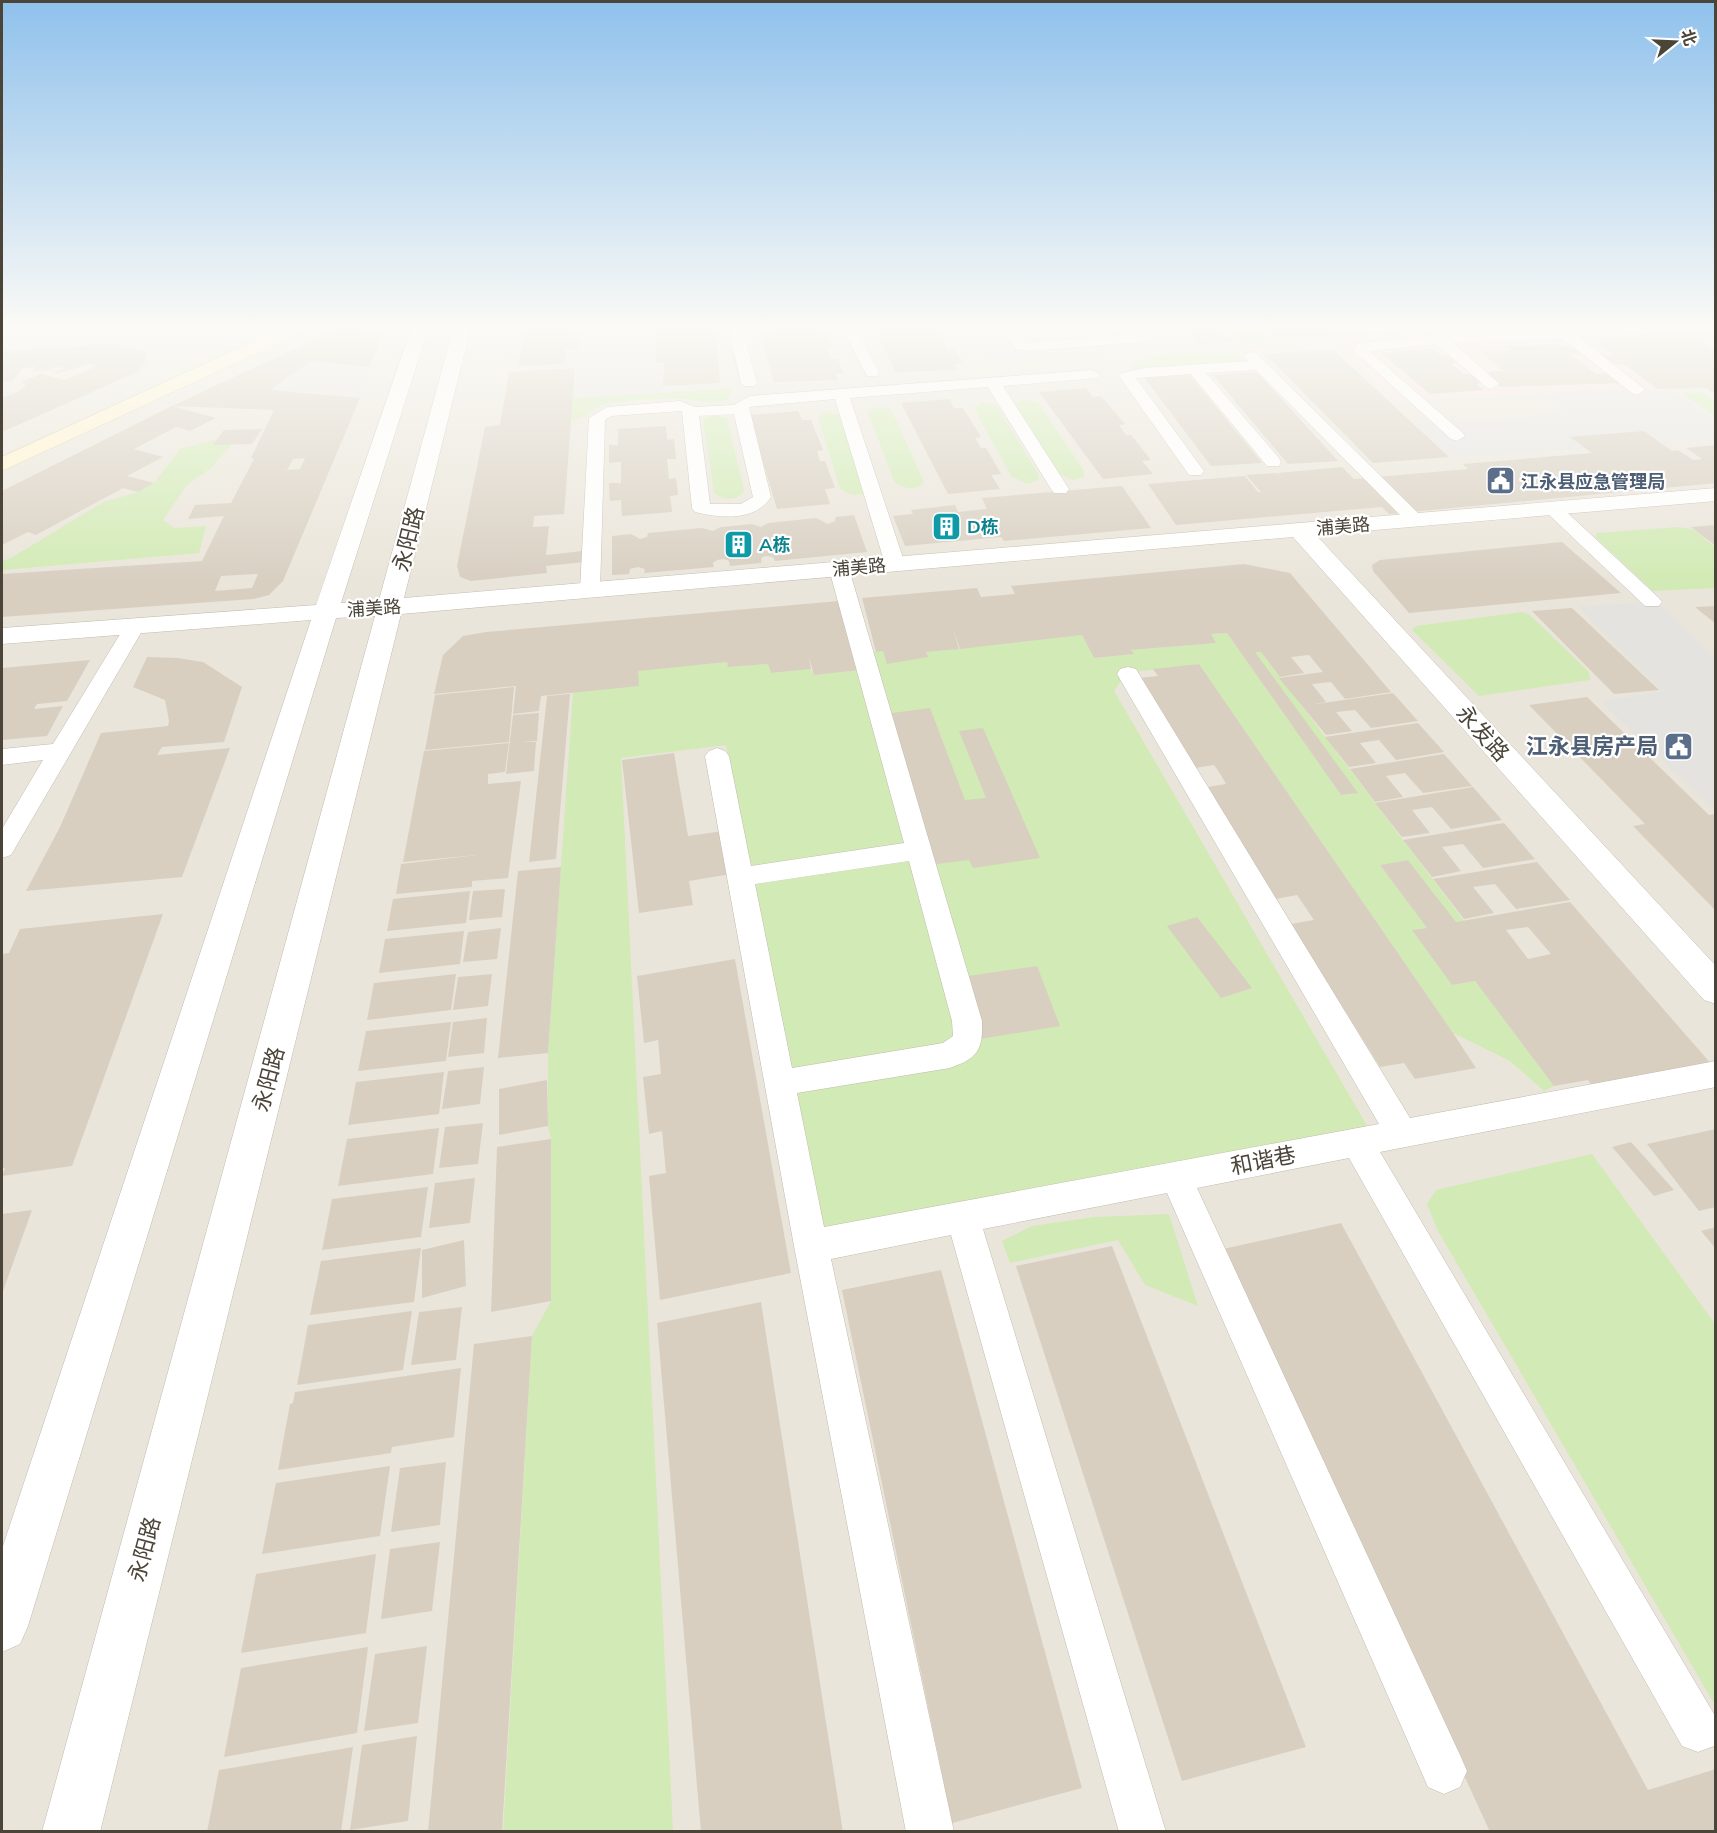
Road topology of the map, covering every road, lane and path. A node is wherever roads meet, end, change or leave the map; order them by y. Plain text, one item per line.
1 (79, 412) edge
2 (117, 412) edge
3 (393, 412) edge
4 (441, 412) edge
5 (609, 412) edge
6 (691, 412) joint
7 (699, 412) edge
8 (742, 412) edge
9 (847, 412) edge
10 (1011, 412) edge
11 (1152, 412) edge
12 (1231, 412) edge
13 (1306, 412) edge
14 (1429, 412) edge
15 (1457, 436) dead end
16 (2, 447) edge
17 (1274, 462) dead end
18 (2, 465) edge
19 (1195, 471) dead end
20 (1060, 489) dead end
21 (1716, 494) edge
22 (1552, 508) junction
23 (1414, 520) junction
24 (1299, 530) junction
25 (895, 564) junction
26 (839, 569) junction
27 (590, 590) junction
28 (1652, 602) dead end
29 (391, 607) junction
30 (327, 612) junction
31 (135, 626) junction
32 (2, 636) edge
33 (1128, 674) dead end
34 (60, 751) junction
35 (717, 756) dead end
36 (2, 757) edge
37 (2, 849) edge
38 (919, 850) junction
39 (740, 877) junction
40 (1716, 990) edge
41 (1716, 1074) edge
42 (779, 1083) junction
43 (1402, 1134) junction
44 (1358, 1142) junction
45 (1176, 1177) junction
46 (963, 1217) junction
47 (811, 1246) junction
48 (2, 1626) edge
49 (1698, 1730) dead end
50 (1444, 1772) dead end
51 (70, 1832) edge
52 (930, 1832) edge
53 (1143, 1832) edge

1 - 16 main road
2 - 18 main road
3 - 30 street
4 - 29 street, 永阳路
5 - 27 lane
6 - 7 lane
6 - 8 lane
9 - 25 lane
10 - 20 lane
11 - 19 lane
12 - 17 lane
13 - 23 lane
14 - 15 lane
21 - 22 street, 浦美路
22 - 23 street, 浦美路
22 - 28 lane
23 - 24 street, 浦美路
24 - 25 street, 浦美路
24 - 40 street, 永发路
25 - 26 street, 浦美路
26 - 27 street, 浦美路
26 - 38 lane
27 - 29 street, 浦美路
29 - 30 street, 浦美路
29 - 51 street, 永阳路
30 - 31 street, 浦美路
30 - 48 street
31 - 32 street, 浦美路
31 - 34 lane
33 - 43 lane
34 - 36 lane
34 - 37 lane
35 - 39 lane
38 - 39 lane
38 - 42 lane
39 - 42 lane
41 - 43 lane, 和谐巷
42 - 47 lane
43 - 44 lane, 和谐巷
44 - 45 lane, 和谐巷
44 - 49 lane
45 - 46 lane, 和谐巷
45 - 50 lane
46 - 47 lane, 和谐巷
46 - 53 lane
47 - 52 lane

